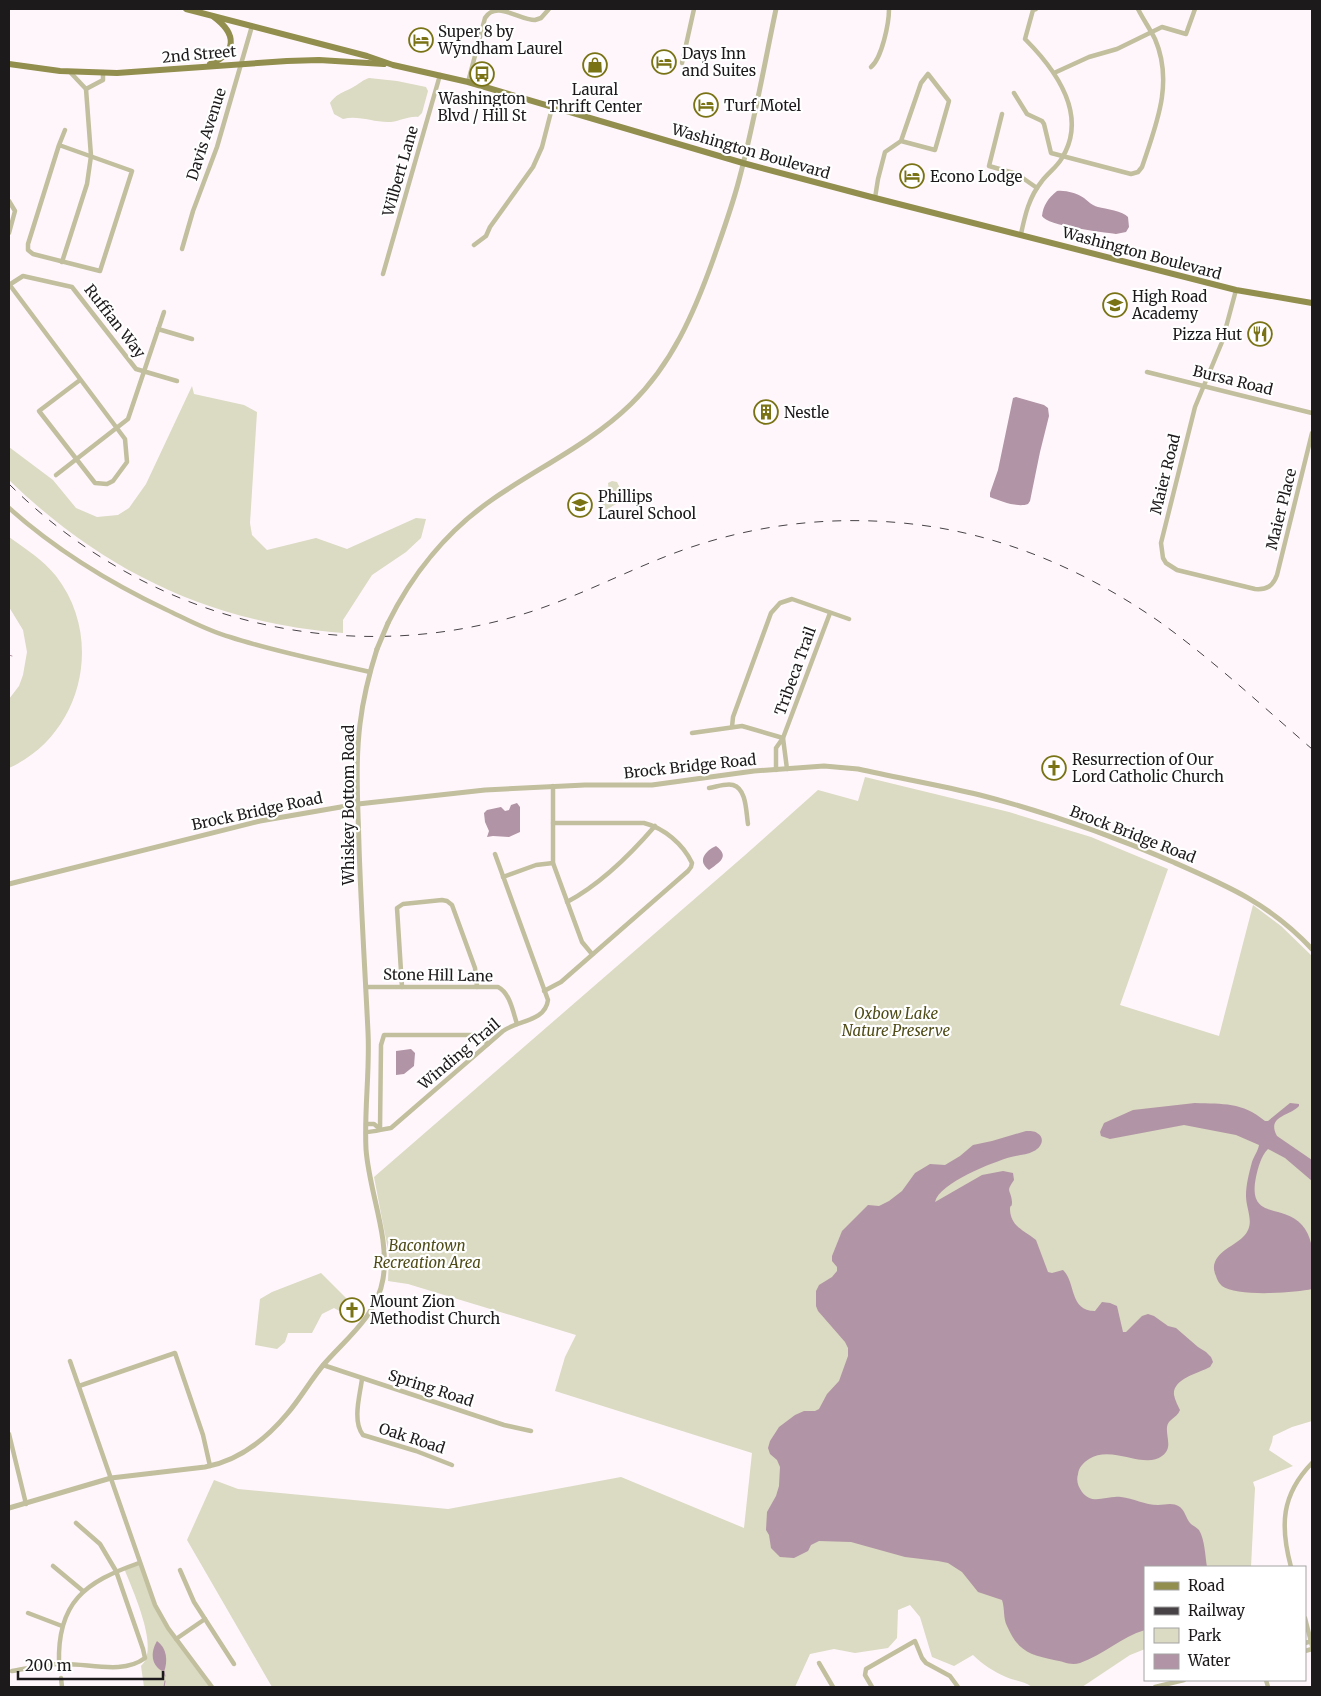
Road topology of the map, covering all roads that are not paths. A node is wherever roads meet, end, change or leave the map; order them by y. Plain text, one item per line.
1 (186, 9) edge
2 (549, 9) edge
3 (694, 9) edge
4 (776, 9) edge
5 (889, 9) edge
6 (1036, 9) edge
7 (1138, 9) edge
8 (1195, 9) edge
9 (212, 15) junction
10 (252, 26) junction
11 (1151, 32) junction
12 (242, 63) junction
13 (682, 63) dead end
14 (9, 64) edge
15 (393, 65) junction
16 (204, 67) junction
17 (871, 67) dead end
18 (70, 72) junction
19 (103, 72) junction
20 (1054, 73) junction
21 (440, 75) junction
22 (468, 82) junction
23 (86, 89) junction
24 (1014, 93) dead end
25 (552, 108) junction
26 (1002, 114) dead end
27 (65, 130) dead end
28 (901, 141) junction
29 (60, 145) junction
30 (91, 156) junction
31 (1063, 157) junction
32 (743, 163) junction
33 (1037, 188) junction
34 (875, 198) junction
35 (9, 201) edge
36 (9, 233) edge
37 (1021, 234) junction
38 (474, 245) dead end
39 (182, 249) dead end
40 (62, 262) junction
41 (383, 274) dead end
42 (9, 284) edge
43 (1236, 290) junction
44 (1312, 303) edge
45 (164, 312) dead end
46 (158, 329) junction
47 (192, 339) dead end
48 (144, 371) junction
49 (1147, 372) dead end
50 (80, 380) junction
51 (177, 381) dead end
52 (1203, 386) junction
53 (1312, 413) edge
54 (117, 428) junction
55 (1312, 433) edge
56 (76, 459) junction
57 (56, 475) dead end
58 (9, 508) edge
59 (1269, 588) joint
60 (830, 613) junction
61 (848, 619) dead end
62 (370, 672) junction
63 (732, 726) junction
64 (692, 733) dead end
65 (783, 738) junction
66 (787, 769) junction
67 (776, 770) junction
68 (733, 774) junction
69 (553, 786) junction
70 (734, 786) junction
71 (708, 788) dead end
72 (358, 804) junction
73 (553, 823) junction
74 (748, 824) dead end
75 (655, 826) junction
76 (495, 854) dead end
77 (553, 863) junction
78 (503, 876) junction
79 (9, 884) edge
80 (567, 902) junction
81 (1312, 949) edge
82 (592, 954) junction
83 (366, 987) junction
84 (402, 987) junction
85 (477, 987) junction
86 (544, 990) junction
87 (517, 1024) junction
88 (488, 1044) junction
89 (366, 1124) junction
90 (380, 1129) junction
91 (366, 1132) junction
92 (70, 1361) dead end
93 (324, 1365) junction
94 (362, 1378) junction
95 (79, 1386) junction
96 (531, 1431) dead end
97 (9, 1434) edge
98 (1312, 1463) edge
99 (452, 1465) dead end
100 (210, 1466) junction
101 (111, 1478) junction
102 (26, 1504) junction
103 (9, 1508) edge
104 (76, 1523) dead end
105 (139, 1563) junction
106 (53, 1566) dead end
107 (1291, 1566) edge
108 (180, 1570) dead end
109 (116, 1571) junction
110 (83, 1592) junction
111 (28, 1613) dead end
112 (204, 1618) junction
113 (1306, 1622) edge
114 (62, 1626) junction
115 (176, 1639) junction
116 (1312, 1644) edge
117 (819, 1663) dead end
118 (59, 1664) junction
119 (234, 1664) dead end
120 (12, 1670) dead end
121 (61, 1678) dead end
122 (1180, 1681) edge
123 (62, 1687) edge
124 (212, 1687) edge
125 (833, 1687) edge
126 (872, 1687) edge
127 (958, 1687) edge
128 (1155, 1687) edge

1 - 9 main road, Washington Boulevard
2 - 22 street
3 - 13 street
4 - 32 street, Whiskey Bottom Road
5 - 17 street
6 - 20 street
7 - 11 street
8 - 11 street
9 - 10 main road, Washington Boulevard
9 - 16 main road
10 - 12 street, Davis Avenue
10 - 15 main road, Washington Boulevard
11 - 20 street
11 - 31 street
12 - 15 main road, 2nd Street
12 - 16 main road, 2nd Street
12 - 39 street, Davis Avenue
14 - 18 main road, 2nd Street
15 - 21 main road, Washington Boulevard
16 - 19 main road, 2nd Street
18 - 19 main road, 2nd Street
18 - 23 street
19 - 23 street
20 - 31 street
21 - 22 main road, Washington Boulevard
21 - 41 street, Wilbert Lane
22 - 25 main road, Washington Boulevard
23 - 30 street
24 - 31 street
25 - 32 main road, Washington Boulevard
25 - 38 street
26 - 33 street
27 - 29 street
28 - 28 street
28 - 34 street
29 - 30 street
29 - 40 street
30 - 40 street
30 - 40 street
31 - 33 street
32 - 34 main road, Washington Boulevard
32 - 62 street, Whiskey Bottom Road, bridge
33 - 37 street
34 - 37 main road, Washington Boulevard
35 - 36 street
37 - 43 main road, Washington Boulevard
42 - 48 street, Ruffian Way
42 - 50 street
43 - 44 main road, Washington Boulevard
43 - 52 street, Maier Road
45 - 46 street
46 - 47 street
46 - 48 street
48 - 51 street
48 - 54 street
49 - 52 street, Bursa Road
50 - 54 street
50 - 56 street
52 - 53 street, Bursa Road
52 - 59 street, Maier Road
54 - 56 street
54 - 56 street
55 - 59 street, Maier Place
56 - 57 street
58 - 62 street
60 - 61 street
60 - 63 street
60 - 65 street, Tribeca Trail
62 - 72 street, Whiskey Bottom Road
63 - 64 street
63 - 65 street
65 - 66 street, Tribeca Trail
65 - 67 street, Tribeca Trail
66 - 67 street, Brock Bridge Road
66 - 81 street, Brock Bridge Road
67 - 68 street, Brock Bridge Road
68 - 69 street, Brock Bridge Road
68 - 70 street
69 - 72 street, Brock Bridge Road
69 - 73 street
70 - 71 street
70 - 74 street
72 - 79 street, Brock Bridge Road
72 - 83 street, Whiskey Bottom Road
73 - 75 street
73 - 77 street
75 - 80 street
75 - 82 street
76 - 78 street, Winding Trail
77 - 78 street
77 - 80 street
78 - 86 street, Winding Trail
80 - 82 street
82 - 86 street
83 - 84 street, Stone Hill Lane
83 - 89 street, Whiskey Bottom Road
84 - 85 street, Stone Hill Lane
84 - 85 street
85 - 87 street, Stone Hill Lane
86 - 87 street, Winding Trail
87 - 88 street, Winding Trail
88 - 90 street, Winding Trail
88 - 90 street
89 - 90 street
89 - 91 street, Whiskey Bottom Road
90 - 91 street, Winding Trail
91 - 93 street, Whiskey Bottom Road
92 - 95 street
93 - 94 street, Spring Road
93 - 100 street, Whiskey Bottom Road
94 - 96 street, Spring Road
94 - 99 street, Oak Road
95 - 100 street
95 - 101 street
97 - 102 street
98 - 107 street
100 - 101 street, Whiskey Bottom Road
101 - 102 street, Whiskey Bottom Road
101 - 105 street
102 - 103 street, Whiskey Bottom Road
104 - 109 street
105 - 109 street
105 - 115 street
106 - 110 street
108 - 112 street
109 - 110 street
109 - 118 street
110 - 114 street
111 - 114 street
112 - 115 street
112 - 119 street
113 - 116 street
114 - 118 street
115 - 124 street
117 - 125 street
118 - 120 street
121 - 123 street
122 - 128 street
126 - 127 street

